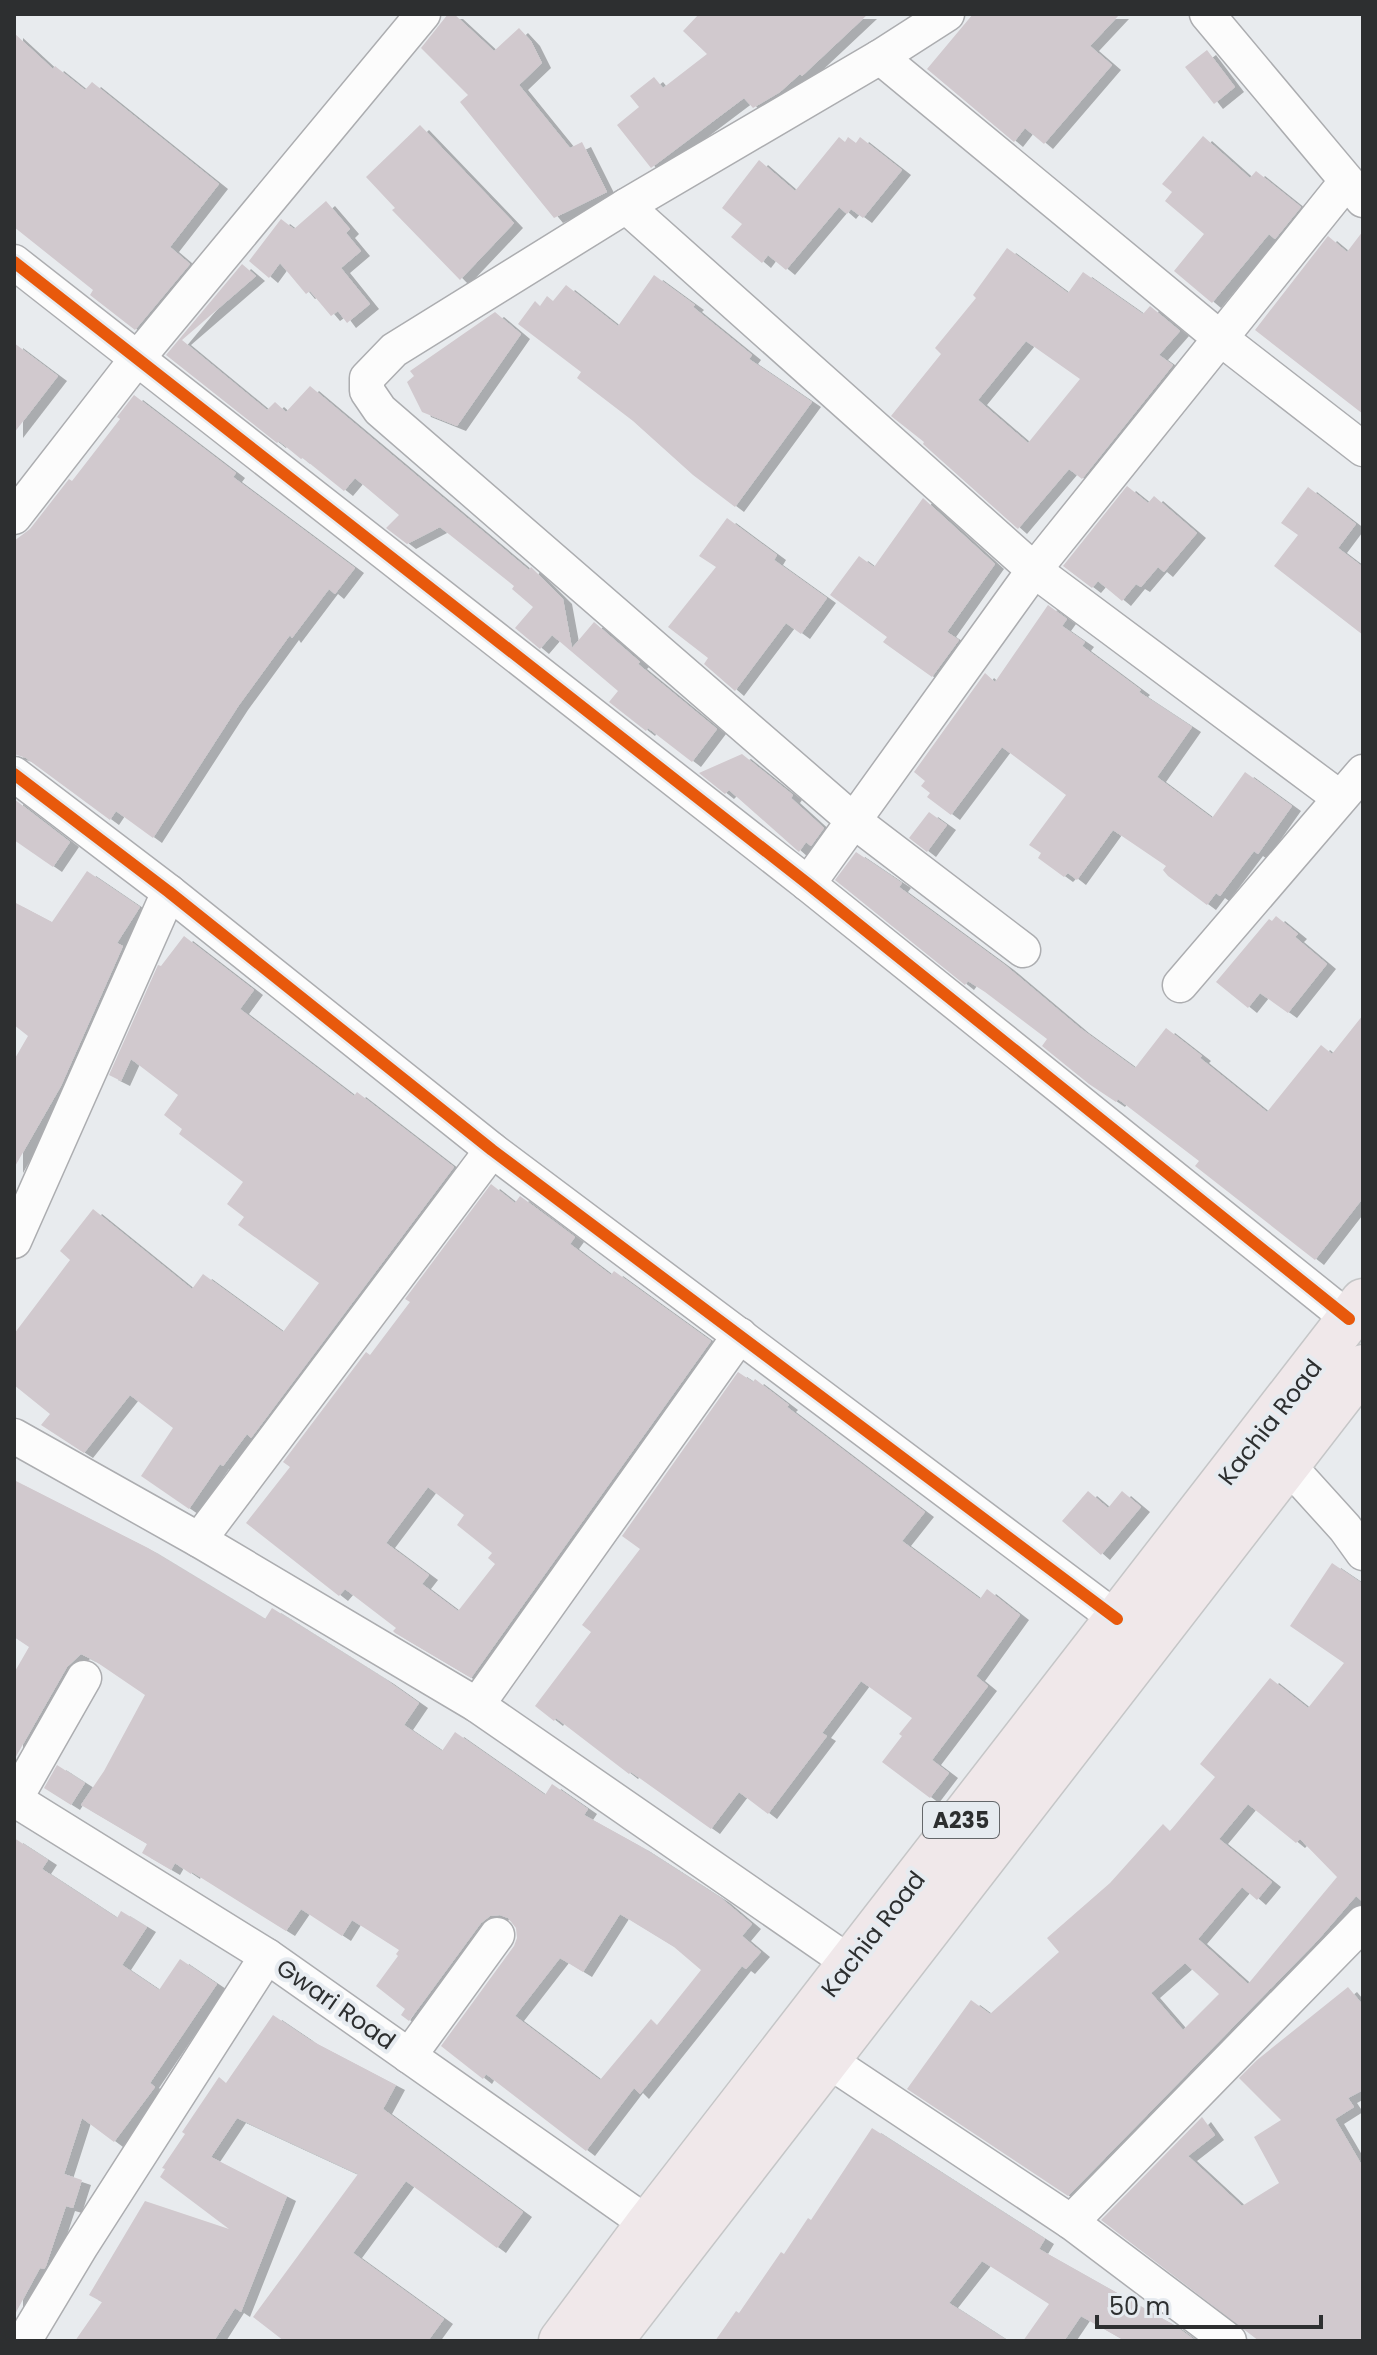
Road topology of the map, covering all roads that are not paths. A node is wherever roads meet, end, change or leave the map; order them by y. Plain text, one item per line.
1 (423, 14) edge
2 (947, 14) edge
3 (1207, 14) edge
4 (880, 57) junction
5 (1354, 191) edge
6 (626, 206) junction
7 (14, 262) edge
8 (1220, 338) junction
9 (136, 360) junction
10 (1363, 449) edge
11 (14, 517) edge
12 (1034, 570) junction
13 (1363, 772) edge
14 (14, 774) edge
15 (1340, 798) junction
16 (854, 821) junction
17 (808, 884) junction
18 (169, 892) junction
19 (1023, 950) dead end
20 (1180, 985) dead end
21 (492, 1150) junction
22 (14, 1241) edge
23 (1356, 1310) edge
24 (740, 1335) junction
25 (1363, 1367) edge
26 (14, 1436) edge
27 (1287, 1464) junction
28 (199, 1540) junction
29 (1363, 1553) edge
30 (1117, 1619) junction
31 (84, 1678) dead end
32 (477, 1705) junction
33 (14, 1799) edge
34 (1363, 1923) edge
35 (497, 1935) dead end
36 (267, 1956) junction
37 (850, 1963) junction
38 (409, 2056) junction
39 (826, 2059) junction
40 (1071, 2222) junction
41 (648, 2224) junction
42 (24, 2341) edge
43 (561, 2341) edge
44 (610, 2341) edge
45 (1229, 2341) edge

1 - 9 street
2 - 4 street
3 - 5 street
4 - 6 street
4 - 8 street
5 - 8 street
6 - 12 street
6 - 16 street
7 - 9 street
8 - 10 street
8 - 12 street
9 - 11 street
9 - 17 street
12 - 15 street
12 - 16 street
13 - 15 street
14 - 18 street
15 - 20 street
16 - 17 street
16 - 19 street
17 - 23 street
18 - 21 street
18 - 22 street
21 - 24 street
21 - 28 street
23 - 30 highway, Kachia Road / A235
24 - 30 street
24 - 32 street
25 - 27 highway, Kachia Road / A235
26 - 28 street
27 - 29 street
27 - 39 highway, Kachia Road / A235
28 - 32 street
30 - 37 highway, Kachia Road / A235
31 - 33 street
32 - 37 street
33 - 36 street, Gwari Road
34 - 40 street
35 - 38 street
36 - 38 street, Gwari Road
36 - 42 street
37 - 41 highway, Kachia Road / A235
38 - 41 street, Gwari Road
39 - 40 street
39 - 44 highway, Kachia Road / A235
40 - 45 street
41 - 43 highway, Kachia Road / A235

